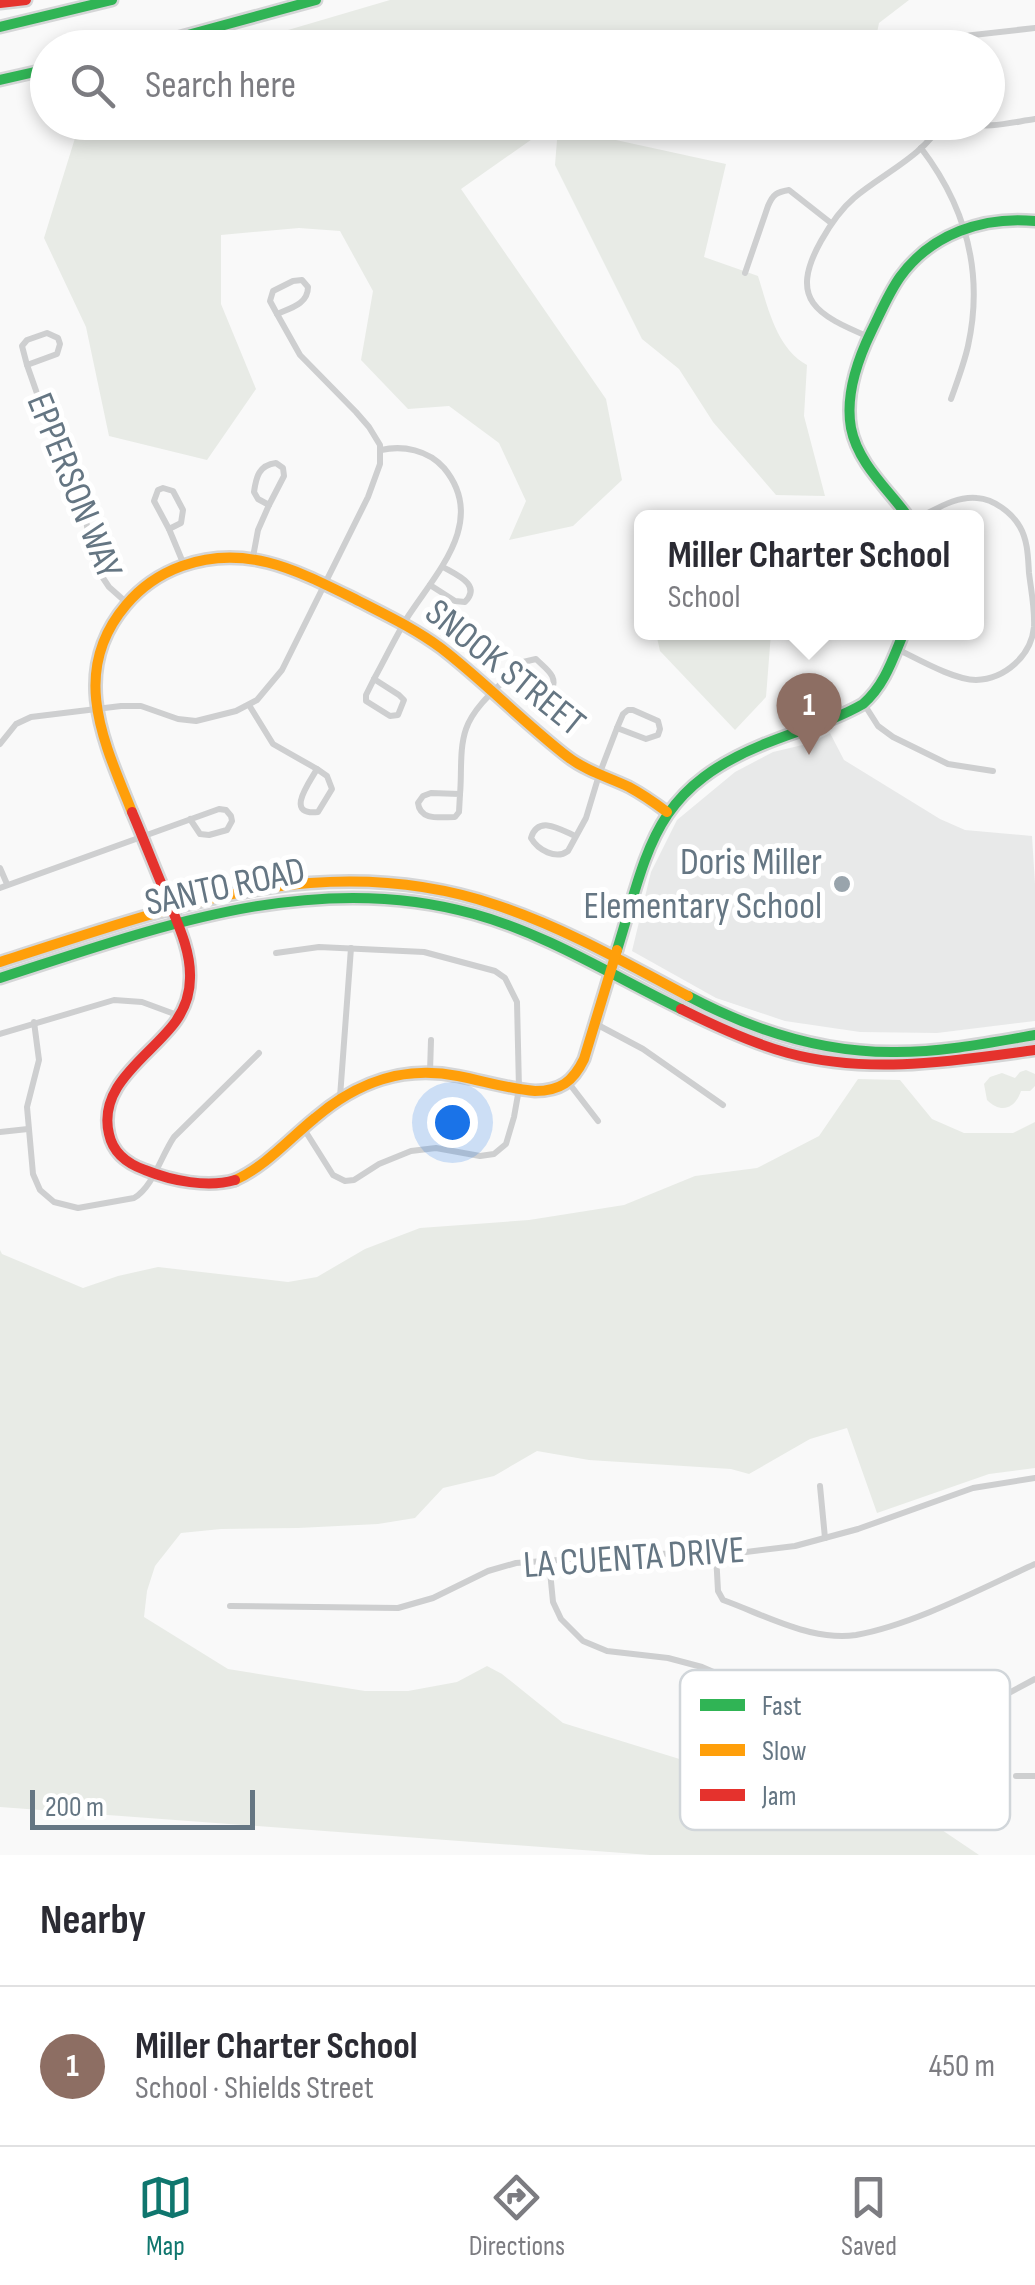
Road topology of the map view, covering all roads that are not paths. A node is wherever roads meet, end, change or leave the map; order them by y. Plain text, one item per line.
1 (26, 0) edge
2 (112, 0) edge
3 (316, 0) edge
4 (0, 3) edge
5 (0, 27) edge
6 (1035, 28) edge
7 (206, 30) edge
8 (1005, 31) edge
9 (30, 73) edge
10 (0, 80) edge
11 (1035, 120) edge
12 (1005, 124) edge
13 (929, 140) edge
14 (920, 148) junction
15 (1035, 221) edge
16 (831, 223) junction
17 (964, 227) junction
18 (745, 273) dead end
19 (278, 314) junction
20 (868, 337) junction
21 (27, 365) junction
22 (952, 399) dead end
23 (381, 450) junction
24 (269, 505) junction
25 (903, 510) edge
26 (934, 510) edge
27 (169, 529) junction
28 (253, 557) junction
29 (184, 564) junction
30 (443, 566) junction
31 (325, 585) junction
32 (430, 585) junction
33 (126, 603) junction
34 (404, 624) junction
35 (901, 640) edge
36 (897, 649) junction
37 (514, 671) junction
38 (374, 679) junction
39 (494, 692) junction
40 (864, 704) junction
41 (249, 705) junction
42 (96, 708) junction
43 (617, 728) junction
44 (0, 744) edge
45 (317, 769) junction
46 (994, 770) dead end
47 (599, 775) junction
48 (460, 794) junction
49 (667, 812) junction
50 (190, 819) junction
51 (575, 836) junction
52 (143, 837) junction
53 (0, 868) edge
54 (3, 886) edge
55 (171, 909) junction
56 (176, 923) junction
57 (352, 948) junction
58 (276, 953) dead end
59 (616, 958) junction
60 (0, 962) edge
61 (611, 972) junction
62 (0, 978) edge
63 (180, 1016) junction
64 (34, 1022) junction
65 (596, 1024) junction
66 (0, 1034) edge
67 (1035, 1036) edge
68 (431, 1040) dead end
69 (1035, 1050) edge
70 (259, 1053) dead end
71 (430, 1072) junction
72 (568, 1082) junction
73 (518, 1088) junction
74 (340, 1097) junction
75 (723, 1105) dead end
76 (598, 1121) dead end
77 (304, 1128) junction
78 (28, 1129) junction
79 (0, 1132) edge
80 (153, 1174) junction
81 (1035, 1478) edge
82 (820, 1486) dead end
83 (825, 1538) junction
84 (716, 1554) junction
85 (549, 1561) junction
86 (1035, 1564) edge
87 (230, 1606) dead end
88 (710, 1670) edge
89 (1035, 1679) edge
90 (1010, 1692) edge
91 (1016, 1776) dead end
92 (1035, 1776) edge

1 - 4 main road
2 - 5 main road
3 - 7 main road
6 - 8 street
9 - 10 main road
11 - 12 street
13 - 14 street
14 - 16 street
14 - 17 street
15 - 17 main road
16 - 18 street
16 - 20 street
17 - 20 main road
17 - 22 street
19 - 19 street
19 - 23 street
20 - 25 main road
21 - 21 street, EPPERSON WAY
21 - 33 street, EPPERSON WAY
23 - 30 street
23 - 31 street
24 - 24 street
24 - 28 street
26 - 36 street
27 - 27 street
27 - 29 street
28 - 29 main road, SNOOK STREET
28 - 31 main road, SNOOK STREET
29 - 33 main road, SNOOK STREET
30 - 32 street
30 - 32 street
31 - 34 main road, SNOOK STREET
31 - 41 street
32 - 34 street
33 - 42 main road, SNOOK STREET
34 - 38 street
34 - 39 main road, SNOOK STREET
35 - 36 main road
36 - 40 main road
37 - 37 street
37 - 39 street
38 - 38 street
39 - 47 main road, SNOOK STREET
39 - 48 street
40 - 46 street
40 - 49 main road
41 - 42 street
41 - 45 street
42 - 44 street
42 - 52 main road, SNOOK STREET
43 - 43 street
43 - 47 street
45 - 45 street
47 - 49 main road, SNOOK STREET
47 - 51 street
48 - 48 street
49 - 59 main road
50 - 50 street
50 - 52 street
51 - 51 street
52 - 54 street
52 - 55 main road, SNOOK STREET
53 - 54 street
55 - 56 main road, SNOOK STREET
55 - 59 main road, SANTO ROAD
55 - 60 main road, SANTO ROAD
56 - 61 main road, SANTO ROAD
56 - 62 main road, SANTO ROAD
56 - 63 main road, SNOOK STREET
57 - 58 street
57 - 73 street
57 - 74 street
59 - 61 main road
59 - 67 main road, SANTO ROAD
61 - 65 main road
61 - 69 main road, SANTO ROAD
63 - 64 street
63 - 80 main road, SNOOK STREET
64 - 66 street
64 - 78 street
65 - 72 main road
65 - 75 street
68 - 71 street
70 - 80 street
71 - 73 main road
71 - 74 main road
72 - 73 main road
72 - 76 street
73 - 77 street
74 - 77 main road
77 - 80 main road
78 - 79 street
78 - 80 street
81 - 83 street, LA CUENTA DRIVE
82 - 83 street
83 - 84 street, LA CUENTA DRIVE
84 - 85 street, LA CUENTA DRIVE
84 - 86 street
85 - 87 street, LA CUENTA DRIVE
85 - 88 street
89 - 90 street
91 - 92 street

